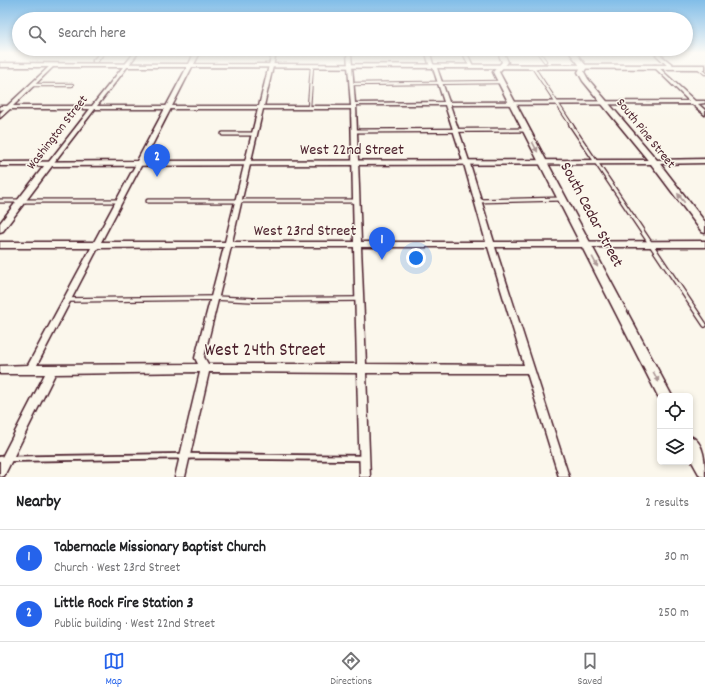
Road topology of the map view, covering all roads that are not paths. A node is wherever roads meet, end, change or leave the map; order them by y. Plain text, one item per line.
1 (42, 75) edge
2 (119, 75) edge
3 (186, 75) edge
4 (270, 75) edge
5 (311, 75) edge
6 (351, 75) edge
7 (437, 75) edge
8 (498, 75) edge
9 (540, 75) edge
10 (582, 75) edge
11 (666, 75) edge
12 (501, 82) junction
13 (440, 83) junction
14 (352, 84) junction
15 (32, 85) junction
16 (72, 85) dead end
17 (693, 102) junction
18 (705, 102) edge
19 (559, 103) junction
20 (606, 103) junction
21 (447, 104) junction
22 (512, 104) junction
23 (353, 106) junction
24 (309, 107) junction
25 (0, 108) edge
26 (8, 108) junction
27 (94, 108) junction
28 (170, 108) junction
29 (261, 108) junction
30 (705, 113) edge
31 (0, 116) edge
32 (526, 130) junction
33 (354, 131) junction
34 (456, 131) junction
35 (223, 134) dead end
36 (255, 134) junction
37 (705, 161) edge
38 (654, 162) junction
39 (543, 163) junction
40 (598, 163) junction
41 (0, 164) edge
42 (50, 164) junction
43 (139, 164) junction
44 (247, 164) junction
45 (355, 164) junction
46 (467, 164) junction
47 (562, 199) junction
48 (0, 201) edge
49 (22, 201) junction
50 (120, 201) junction
51 (148, 201) dead end
52 (238, 201) junction
53 (356, 201) junction
54 (477, 201) junction
55 (0, 229) edge
56 (705, 229) edge
57 (228, 244) junction
58 (705, 244) edge
59 (0, 245) edge
60 (97, 245) junction
61 (358, 245) junction
62 (586, 245) junction
63 (651, 245) junction
64 (491, 246) junction
65 (215, 298) junction
66 (360, 299) junction
67 (67, 300) junction
68 (705, 325) edge
69 (206, 368) junction
70 (361, 368) junction
71 (530, 369) junction
72 (0, 370) edge
73 (30, 370) junction
74 (52, 370) junction
75 (664, 393) edge
76 (693, 449) edge
77 (185, 456) junction
78 (365, 458) junction
79 (3, 459) edge
80 (705, 471) edge
81 (0, 472) edge
82 (180, 477) edge
83 (365, 477) edge
84 (564, 477) edge

1 - 15 street
2 - 27 street, Washington Street
3 - 28 street
4 - 29 street
5 - 24 lane
6 - 14 street
7 - 13 street
8 - 12 main road, South Cedar Street
9 - 19 lane
10 - 20 main road, South Pine Street
11 - 17 street
12 - 13 lane
12 - 22 main road, South Cedar Street
13 - 14 lane
13 - 21 street
14 - 23 street
15 - 16 lane
15 - 26 street
17 - 18 street
17 - 20 street
17 - 30 street
19 - 20 street
19 - 22 street
19 - 40 lane
20 - 38 main road, South Pine Street
21 - 22 street
21 - 23 street
21 - 34 street
22 - 32 main road, South Cedar Street
23 - 24 street
23 - 33 street
24 - 29 street
25 - 26 street
26 - 27 street
26 - 31 street
27 - 28 street
27 - 42 street, Washington Street
28 - 29 street
28 - 43 street
29 - 36 street
32 - 34 lane
32 -> 39 main road, South Cedar Street
33 - 34 lane
33 - 45 street
34 - 46 street
35 - 36 lane
36 - 44 street
37 - 38 street, West 22nd Street
38 - 40 street, West 22nd Street
56 -> 38 main road, South Pine Street
39 - 40 street, West 22nd Street
39 - 46 street, West 22nd Street
39 - 47 main road, South Cedar Street
40 - 63 lane
41 - 42 street, West 22nd Street
42 - 43 street, West 22nd Street
42 - 49 street, Washington Street
43 - 44 street, West 22nd Street
43 - 50 street
44 - 45 street, West 22nd Street
44 - 52 street
45 - 46 street, West 22nd Street
45 - 53 street
46 - 54 street
47 - 54 lane
47 - 62 main road, South Cedar Street
48 - 49 lane
49 - 50 lane
49 - 55 street, Washington Street
50 - 60 street
51 - 52 lane
52 - 53 lane
52 - 57 street
53 - 61 street
54 - 64 street
57 - 60 street, West 23rd Street
57 - 61 street, West 23rd Street
57 - 65 street
58 - 63 street, West 23rd Street
59 - 60 street, West 23rd Street
60 - 67 street
61 - 64 street, West 23rd Street
61 - 66 street
62 - 63 street, West 23rd Street
62 - 64 street, West 23rd Street
62 -> 75 main road, South Cedar Street
63 - 68 lane
64 - 71 street
65 - 66 lane
65 - 67 lane
65 - 69 street
66 - 70 street
67 - 73 street
69 - 70 street, West 24th Street
69 - 74 street, West 24th Street
69 - 77 street
70 - 71 street, West 24th Street
70 - 78 street
71 - 84 street
72 - 73 street, West 24th Street
73 - 74 street, West 24th Street
74 - 79 street
76 - 80 main road
77 - 78 lane
77 - 79 lane
77 - 82 street
78 - 83 street
79 - 81 street

